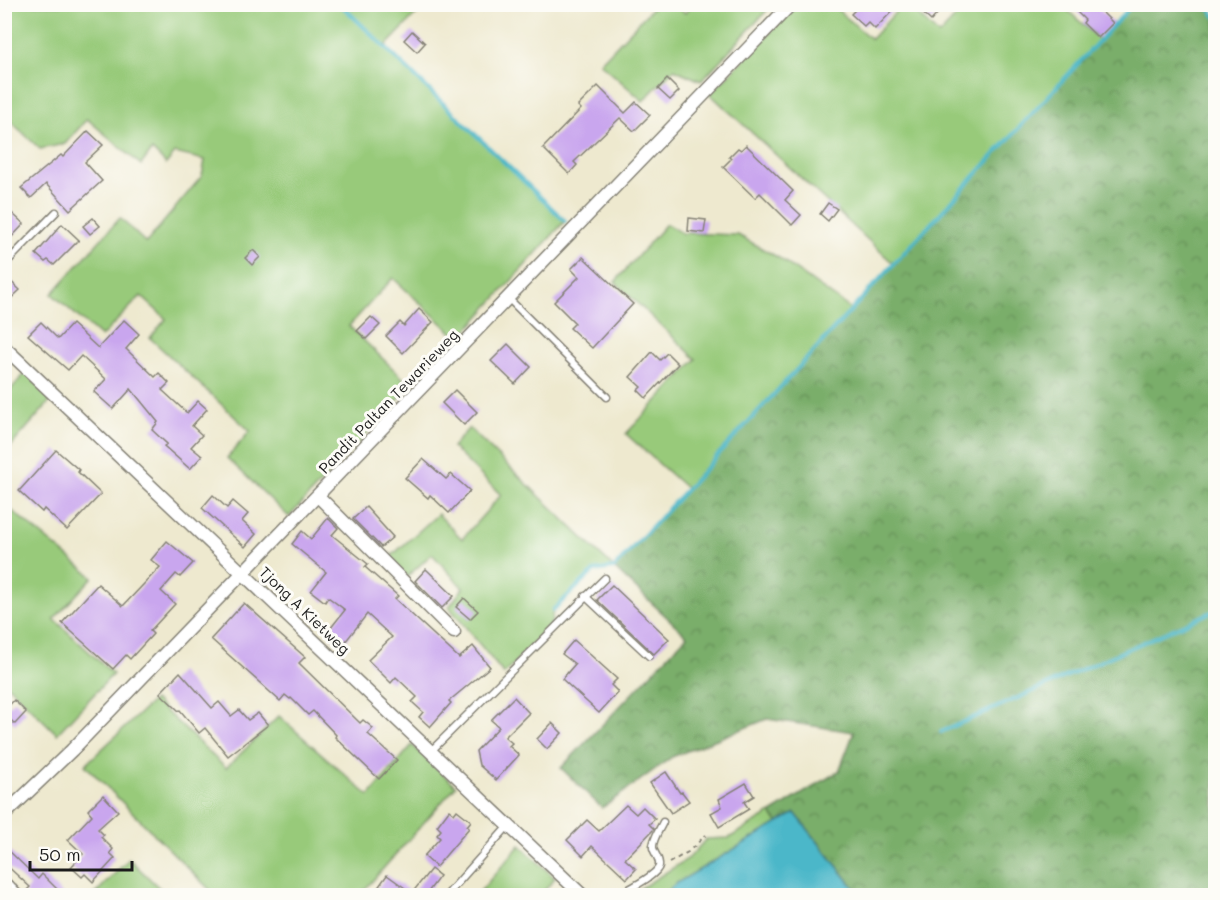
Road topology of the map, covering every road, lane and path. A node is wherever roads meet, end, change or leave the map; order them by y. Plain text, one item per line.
1 (791, 4) edge
2 (56, 212) dead end
3 (4, 265) edge
4 (508, 297) junction
5 (4, 347) edge
6 (607, 397) dead end
7 (318, 496) junction
8 (244, 572) junction
9 (605, 578) dead end
10 (585, 596) junction
11 (454, 632) dead end
12 (649, 656) dead end
13 (432, 751) junction
14 (4, 815) edge
15 (663, 822) dead end
16 (510, 825) junction
17 (706, 835) dead end
18 (658, 869) junction
19 (4, 879) edge
20 (12, 886) junction
21 (4, 894) edge
22 (21, 896) edge
23 (446, 896) edge
24 (582, 896) edge
25 (617, 896) edge

1 - 4 street, Pandit Paltan Tewarieweg
2 - 3 lane
4 - 6 lane
4 - 7 street, Pandit Paltan Tewarieweg
5 - 8 street, Tjong A Kietweg
7 - 8 street, Pandit Paltan Tewarieweg
7 - 11 street
8 - 13 street, Tjong A Kietweg
8 - 14 street, Pandit Paltan Tewarieweg
9 - 10 lane
10 - 12 lane
10 - 13 lane
13 - 16 street, Tjong A Kietweg
15 - 18 lane
16 - 23 lane
16 - 24 street, Tjong A Kietweg
17 - 18 path
18 - 25 lane
19 - 20 lane
20 - 21 lane
20 - 22 lane

